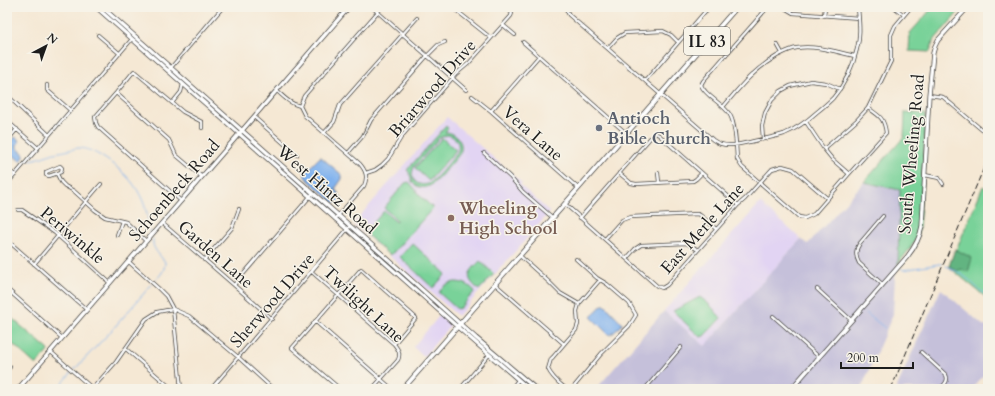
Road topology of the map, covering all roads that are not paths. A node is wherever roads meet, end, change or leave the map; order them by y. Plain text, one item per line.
1 (96, 7) edge
2 (102, 7) edge
3 (223, 7) edge
4 (350, 7) edge
5 (372, 7) edge
6 (382, 7) edge
7 (452, 7) edge
8 (506, 7) edge
9 (701, 7) edge
10 (709, 7) edge
11 (737, 7) edge
12 (768, 7) edge
13 (783, 7) edge
14 (825, 7) edge
15 (858, 7) edge
16 (894, 7) edge
17 (911, 7) edge
18 (968, 7) edge
19 (566, 8) edge
20 (706, 11) junction
21 (377, 12) junction
22 (904, 15) junction
23 (824, 16) junction
24 (416, 18) dead end
25 (859, 18) junction
26 (503, 25) junction
27 (402, 34) junction
28 (98, 35) dead end
29 (515, 36) dead end
30 (133, 37) junction
31 (492, 38) junction
32 (445, 42) dead end
33 (523, 42) dead end
34 (678, 42) junction
35 (777, 44) dead end
36 (608, 48) junction
37 (119, 53) junction
38 (782, 53) junction
39 (428, 56) junction
40 (539, 56) junction
41 (855, 56) junction
42 (169, 69) junction
43 (453, 78) junction
44 (645, 81) junction
45 (183, 84) junction
46 (47, 85) dead end
47 (189, 89) junction
48 (840, 89) junction
49 (466, 90) dead end
50 (276, 91) junction
51 (181, 92) junction
52 (116, 93) junction
53 (661, 94) junction
54 (929, 95) junction
55 (472, 96) dead end
56 (10, 98) dead end
57 (172, 103) junction
58 (300, 106) junction
59 (723, 107) junction
60 (868, 108) junction
61 (70, 110) junction
62 (491, 111) junction
63 (254, 117) junction
64 (7, 121) edge
65 (806, 122) junction
66 (202, 128) dead end
67 (17, 130) junction
68 (982, 130) dead end
69 (241, 133) junction
70 (324, 133) junction
71 (626, 133) junction
72 (50, 134) junction
73 (763, 139) junction
74 (7, 141) edge
75 (736, 145) junction
76 (38, 148) junction
77 (824, 148) junction
78 (348, 153) junction
79 (484, 153) dead end
80 (297, 154) dead end
81 (7, 169) edge
82 (366, 173) junction
83 (619, 173) junction
84 (658, 173) dead end
85 (702, 173) junction
86 (57, 174) junction
87 (849, 174) junction
88 (15, 175) junction
89 (925, 175) junction
90 (202, 177) junction
91 (659, 182) junction
92 (760, 182) junction
93 (7, 184) edge
94 (101, 184) dead end
95 (943, 184) dead end
96 (578, 188) junction
97 (311, 195) junction
98 (828, 199) junction
99 (181, 201) junction
100 (85, 202) junction
101 (565, 204) junction
102 (738, 205) junction
103 (239, 209) dead end
104 (18, 210) dead end
105 (883, 216) dead end
106 (337, 217) junction
107 (553, 218) junction
108 (580, 218) junction
109 (122, 221) junction
110 (162, 223) junction
111 (350, 226) junction
112 (716, 229) junction
113 (347, 230) junction
114 (117, 235) dead end
115 (58, 236) junction
116 (605, 239) junction
117 (7, 240) edge
118 (146, 242) junction
119 (698, 250) junction
120 (520, 256) junction
121 (626, 258) junction
122 (204, 260) junction
123 (576, 260) dead end
124 (129, 262) junction
125 (34, 264) junction
126 (312, 272) junction
127 (600, 280) junction
128 (110, 283) junction
129 (495, 284) junction
130 (882, 284) junction
131 (234, 285) junction
132 (7, 289) edge
133 (817, 289) dead end
134 (338, 295) junction
135 (579, 304) junction
136 (173, 309) junction
137 (87, 310) junction
138 (772, 316) dead end
139 (272, 319) junction
140 (851, 320) junction
141 (315, 321) junction
142 (458, 325) junction
143 (62, 339) junction
144 (394, 344) junction
145 (564, 344) junction
146 (681, 347) dead end
147 (126, 349) junction
148 (51, 352) junction
149 (921, 352) dead end
150 (489, 355) junction
151 (819, 356) junction
152 (238, 357) junction
153 (8, 366) edge
154 (7, 370) edge
155 (381, 379) junction
156 (518, 380) junction
157 (512, 388) dead end
158 (18, 389) edge
159 (93, 389) edge
160 (172, 389) edge
161 (181, 389) edge
162 (211, 389) edge
163 (274, 389) edge
164 (340, 389) edge
165 (372, 389) edge
166 (392, 389) edge
167 (403, 389) edge
168 (460, 389) edge
169 (529, 389) edge
170 (536, 389) edge
171 (566, 389) edge
172 (572, 389) edge
173 (645, 389) edge
174 (791, 389) edge
175 (940, 389) edge

1 - 30 main road, West Hintz Road
2 - 30 main road, West Hintz Road
3 - 42 street
4 - 50 main road, Schoenbeck Road
5 - 21 street
6 - 21 street
7 - 31 street
8 - 26 street, Briarwood Drive
9 - 20 street
10 - 20 street
11 - 53 main road, IL 83
12 - 59 street
13 - 23 street
14 - 23 street
15 - 25 street
16 - 22 street
17 - 22 street
18 - 54 main road, South Wheeling Road
19 - 36 street
20 - 34 street
21 - 27 street
21 - 58 street
22 - 60 street
23 - 25 street
24 - 27 street
25 - 41 street
26 - 29 street
26 - 31 street, Briarwood Drive
27 - 39 street
27 - 70 street
28 - 37 street
30 - 37 street
30 - 42 main road, West Hintz Road
31 - 43 street, Briarwood Drive
32 - 39 street
33 - 40 street
34 - 36 street
34 - 44 street
35 - 38 street
36 - 44 street
37 - 61 street
38 - 41 street
38 - 59 street
39 - 43 street
39 - 78 street
40 - 62 street
40 - 71 street
41 - 48 street
42 - 45 main road, West Hintz Road
42 - 69 main road, West Hintz Road
43 - 49 street
43 - 82 street, Briarwood Drive
44 - 53 street
45 - 47 main road, West Hintz Road
45 - 51 street
46 - 61 street
47 - 51 street
47 - 69 main road, West Hintz Road
48 - 65 street
48 - 73 street
50 - 58 street
50 - 63 main road, Schoenbeck Road
51 - 57 street
52 - 57 street
52 - 90 street
52 - 99 street
53 - 71 main road, IL 83
53 - 75 street
54 - 68 street
54 - 89 main road, South Wheeling Road
55 - 62 street, Vera Lane
56 - 72 street
57 - 66 street
58 - 70 street
59 - 75 street
60 - 77 street
60 - 87 street
61 - 72 street
62 - 96 street, Vera Lane
63 - 69 main road, Schoenbeck Road
63 - 80 street
64 - 67 street
65 - 73 street
65 - 77 street
67 - 74 street
67 - 76 street
69 - 90 main road, Schoenbeck Road
69 - 97 main road, West Hintz Road
70 - 78 street
71 - 96 main road, IL 83
72 - 76 street
73 - 75 street
75 - 92 street
76 - 88 street
77 - 87 street
78 - 82 street
79 - 107 street
81 - 88 street
82 - 106 street
83 - 85 street
83 - 91 street
83 - 108 street
84 - 91 street
85 - 91 street
85 - 102 street
86 - 86 street
86 - 100 street
87 - 98 street
88 - 93 street
89 - 95 street
89 - 130 main road, South Wheeling Road
90 - 99 main road, Schoenbeck Road
92 - 98 street, East Merle Lane
92 - 98 street
92 - 102 street, East Merle Lane
94 - 100 street
96 - 101 main road, IL 83
97 - 106 main road, West Hintz Road
97 - 131 street
99 - 110 main road, Schoenbeck Road
100 - 109 street
100 - 115 street
101 - 107 main road, IL 83
101 - 108 street
102 - 112 street, East Merle Lane
103 - 122 street
104 - 115 street, Periwinkle
105 - 130 street
106 - 111 main road, West Hintz Road
106 - 113 main road, West Hintz Road
107 - 120 main road, IL 83
108 - 116 street
109 - 114 street
109 - 118 street
110 - 118 main road, Schoenbeck Road
110 - 122 street, Garden Lane
111 - 113 street, Sherwood Drive
111 - 142 main road, West Hintz Road
112 - 116 street
112 - 119 street, East Merle Lane
113 - 126 street, Sherwood Drive
113 - 142 main road, West Hintz Road
115 - 125 street
115 - 128 street, Periwinkle
116 - 121 street
117 - 125 street
118 - 124 main road, Schoenbeck Road
119 - 121 street
119 - 121 street, East Merle Lane
120 - 129 main road, IL 83
120 - 135 street
122 - 131 street, Garden Lane
123 - 127 street
124 - 128 main road, Schoenbeck Road
124 - 136 street
125 - 137 street
126 - 134 street, Twilight Lane
126 - 139 street, Sherwood Drive
127 - 135 street
127 - 172 street
128 - 137 main road, Schoenbeck Road
129 - 142 main road, IL 83
129 - 145 street
130 - 140 main road, South Wheeling Road
131 - 139 street, Garden Lane
132 - 143 street
133 - 140 street
134 - 141 street
134 - 144 street, Twilight Lane
134 - 144 street
135 - 145 street
136 - 147 street
136 - 152 street
136 - 161 street
137 - 143 main road, Schoenbeck Road
138 - 151 street
139 - 152 street, Sherwood Drive
140 - 151 main road, South Wheeling Road
141 - 155 street
141 - 164 street
142 - 150 main road, West Hintz Road
142 - 167 main road, IL 83
142 - 170 main road, West Hintz Road
143 - 148 main road, Schoenbeck Road
144 - 155 street, Twilight Lane
145 - 171 street
146 - 173 street
147 - 159 street
147 - 160 street
148 - 158 main road, Schoenbeck Road
148 - 159 street
149 - 175 street
150 - 156 main road, West Hintz Road
150 - 168 street
151 - 174 main road, South Wheeling Road
152 - 162 street, Sherwood Drive
152 - 163 street
153 - 154 street
155 - 165 street
155 - 166 street
156 - 157 street
156 - 169 main road, West Hintz Road

